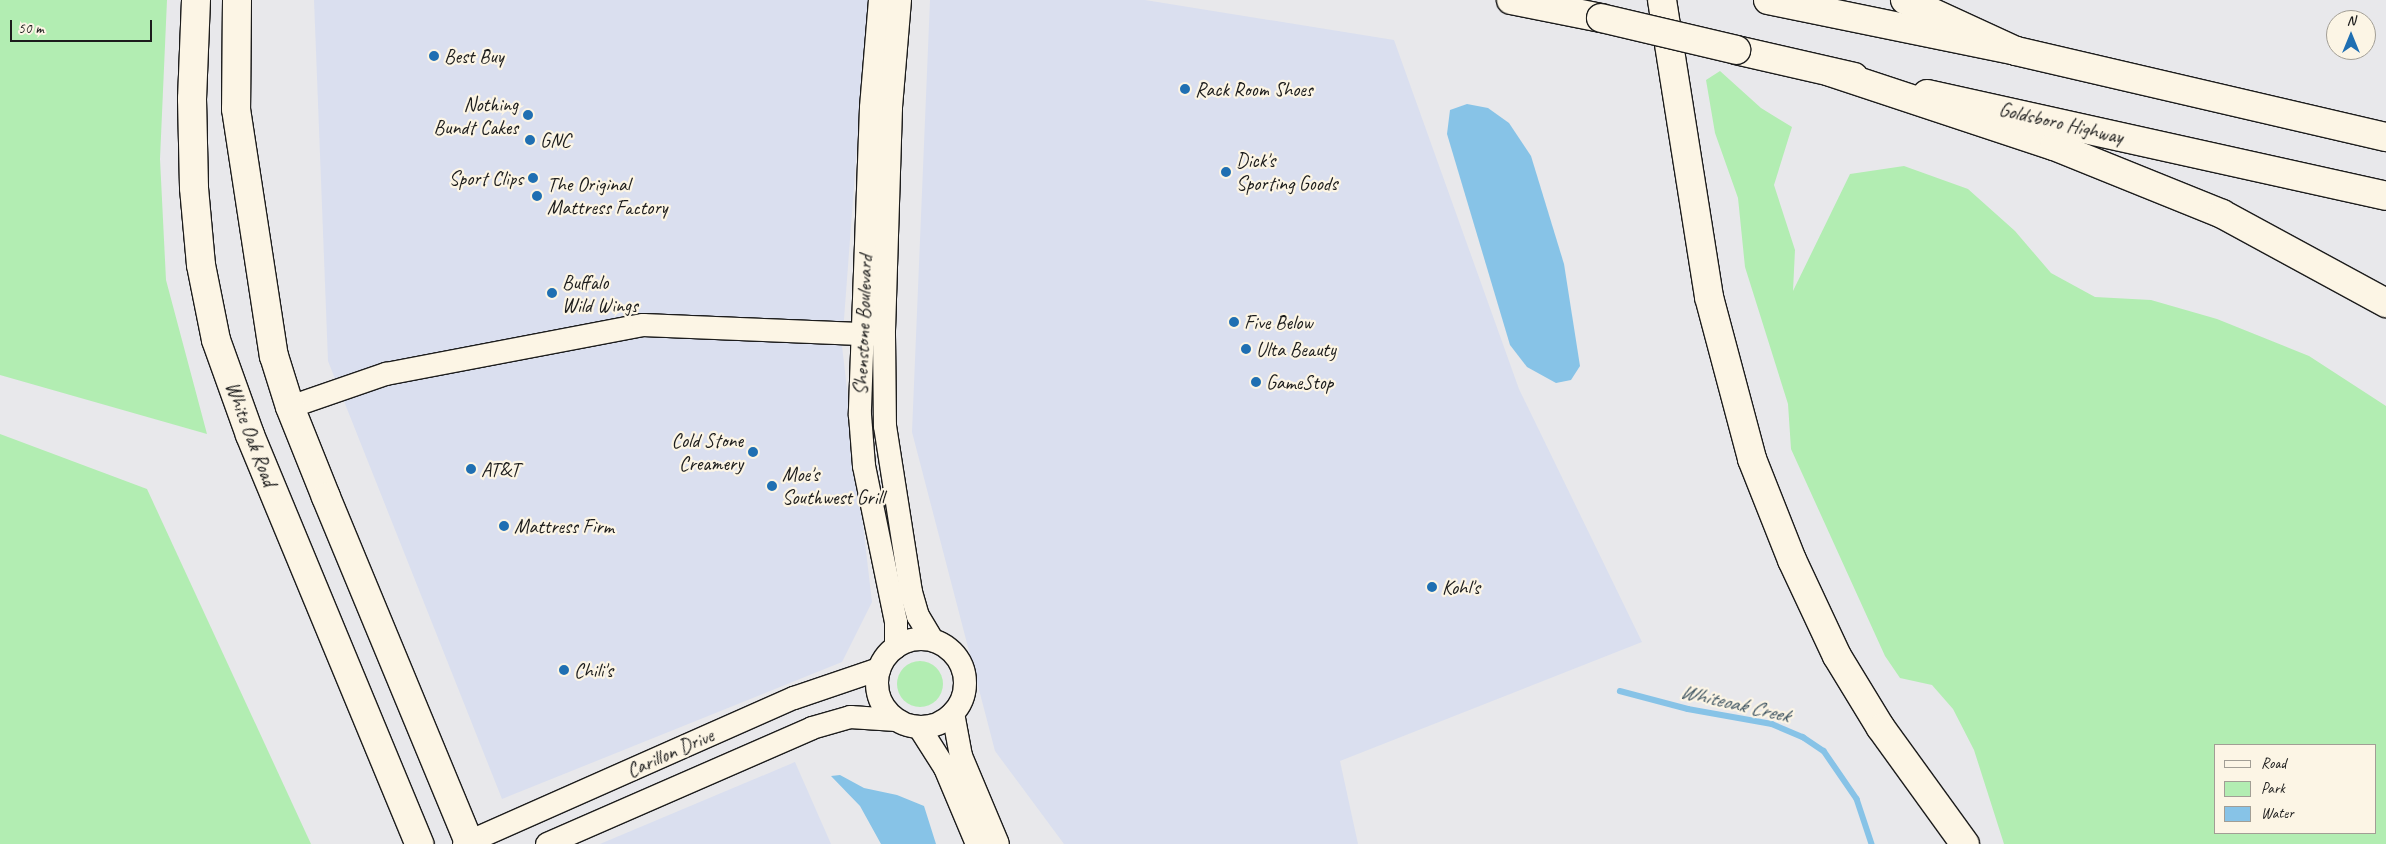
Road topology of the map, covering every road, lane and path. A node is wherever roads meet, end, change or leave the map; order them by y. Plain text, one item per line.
1 (196, 0) edge
2 (237, 0) edge
3 (880, 0) edge
4 (900, 0) edge
5 (1511, 0) edge
6 (1662, 0) edge
7 (1768, 0) edge
8 (1904, 0) edge
9 (2016, 52) junction
10 (1830, 72) junction
11 (2386, 137) edge
12 (2386, 196) edge
13 (2386, 303) edge
14 (874, 335) junction
15 (290, 407) junction
16 (932, 639) junction
17 (896, 647) junction
18 (879, 669) junction
19 (953, 713) junction
20 (896, 720) junction
21 (919, 727) junction
22 (468, 843) edge
23 (419, 844) edge
24 (547, 844) edge
25 (977, 844) edge
26 (998, 844) edge
27 (1965, 844) edge

1 - 23 main road, White Oak Road
2 - 15 main road
3 - 14 street, Shenstone Boulevard
4 - 14 street, Shenstone Boulevard
5 - 10 main road, Goldsboro Highway, bridge
6 - 27 main road
7 - 9 main road
8 - 9 main road
9 - 11 main road
10 - 12 main road, Goldsboro Highway
10 - 13 main road
14 - 15 street
14 - 16 street, Shenstone Boulevard
14 - 17 street, Shenstone Boulevard
15 - 22 main road
16 - 17 street
16 - 19 street
17 - 18 street
18 - 20 street
18 - 22 street, Carillon Drive
19 - 21 street
19 - 26 street
20 - 21 street
20 - 24 street, Carillon Drive
21 - 25 street

